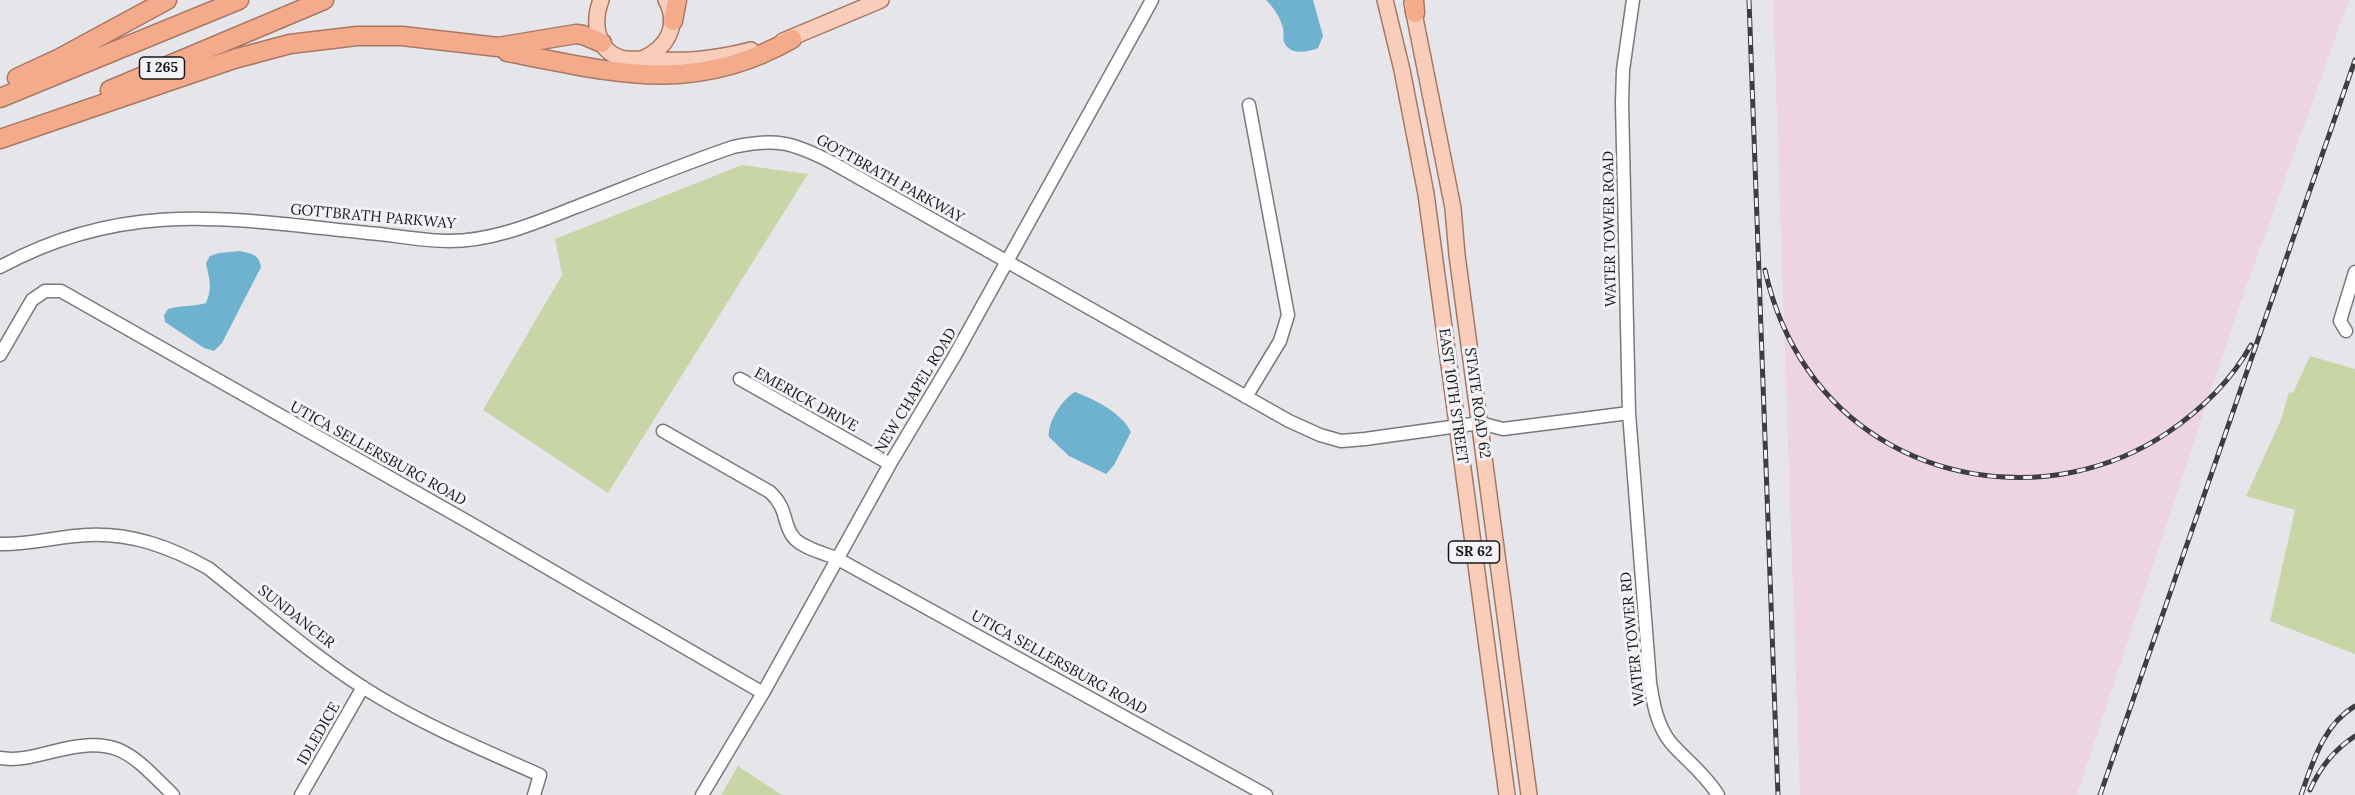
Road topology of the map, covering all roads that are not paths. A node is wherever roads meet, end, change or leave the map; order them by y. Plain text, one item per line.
1 (167, 0) edge
2 (239, 0) edge
3 (324, 0) edge
4 (601, 0) edge
5 (666, 0) edge
6 (677, 0) edge
7 (881, 0) edge
8 (1152, 0) edge
9 (1385, 0) edge
10 (1633, 0) edge
11 (1413, 4) edge
12 (673, 21) junction
13 (792, 39) junction
14 (602, 43) junction
15 (498, 47) junction
16 (642, 59) junction
17 (0, 86) edge
18 (0, 98) edge
19 (1250, 105) dead end
20 (0, 137) edge
21 (1008, 263) junction
22 (0, 267) edge
23 (2355, 272) edge
24 (2346, 331) dead end
25 (0, 355) edge
26 (740, 379) dead end
27 (1246, 397) junction
28 (1629, 413) junction
29 (1480, 423) junction
30 (1457, 427) junction
31 (663, 430) dead end
32 (1632, 458) joint
33 (890, 464) junction
34 (0, 544) edge
35 (836, 558) junction
36 (363, 687) junction
37 (763, 693) junction
38 (0, 758) edge
39 (173, 795) edge
40 (302, 795) edge
41 (534, 795) edge
42 (702, 795) edge
43 (1266, 795) edge
44 (1507, 795) edge
45 (1529, 795) edge
46 (1718, 795) edge

1 - 17 highway
2 - 18 highway, I 265
3 - 20 highway, I 265
4 - 14 main road
5 - 12 main road
6 - 12 highway
7 - 13 main road
8 - 21 street, NEW CHAPEL ROAD
9 - 30 main road, EAST 10TH STREET / SR 62
10 - 28 street, WATER TOWER ROAD
11 - 29 main road, STATE ROAD 62 / SR 62
12 - 16 main road
13 - 15 highway
13 - 16 main road
14 - 15 highway
14 - 16 main road
15 - 20 highway
19 - 27 street
21 - 22 street, GOTTBRATH PARKWAY
21 - 27 street, GOTTBRATH PARKWAY
21 - 33 street, NEW CHAPEL ROAD
23 - 24 street
25 - 37 street, UTICA SELLERSBURG ROAD
26 - 33 street, EMERICK DRIVE
27 - 30 street, GOTTBRATH PARKWAY
28 - 29 street, GOTTBRATH PARKWAY
28 - 32 street, WATER TOWER ROAD
29 - 30 street, GOTTBRATH PARKWAY
29 - 45 main road, STATE ROAD 62 / SR 62
30 - 44 main road, EAST 10TH STREET / SR 62
31 - 35 street, UTICA SELLERSBURG ROAD
32 - 46 street, WATER TOWER RD
33 - 35 street, NEW CHAPEL ROAD
34 - 36 street, SUNDANCER
35 - 37 street, NEW CHAPEL ROAD
35 - 43 street, UTICA SELLERSBURG ROAD
36 - 40 street, IDLEDICE
36 - 41 street, SUNDANCER
37 - 42 street, NEW CHAPEL ROAD
38 - 39 street

